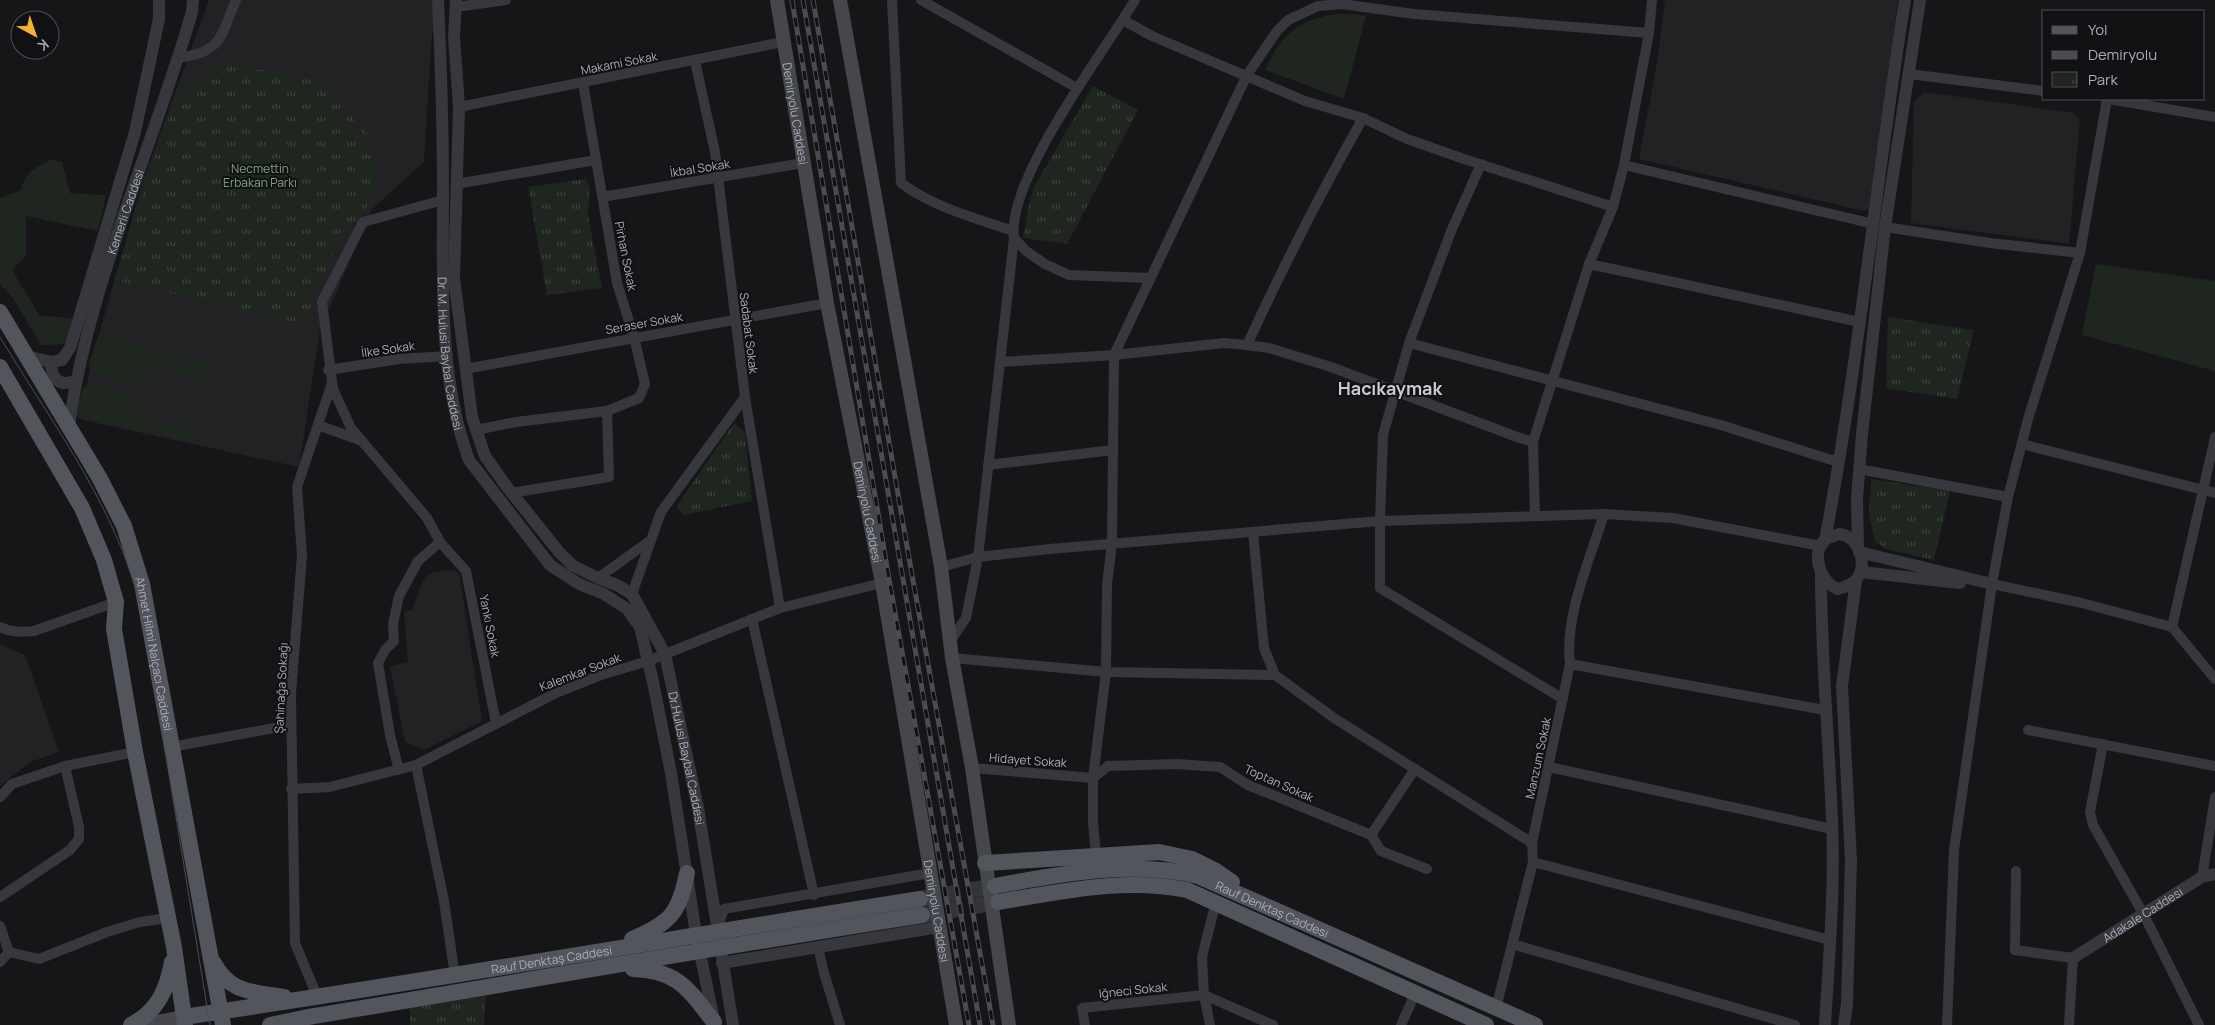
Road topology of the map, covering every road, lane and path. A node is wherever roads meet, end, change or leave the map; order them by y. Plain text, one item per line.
1 (159, 0) edge
2 (193, 0) edge
3 (236, 0) edge
4 (438, 0) edge
5 (506, 0) edge
6 (777, 0) edge
7 (840, 0) edge
8 (892, 0) edge
9 (921, 0) edge
10 (1135, 0) edge
11 (1652, 0) edge
12 (1905, 0) edge
13 (1920, 0) edge
14 (456, 4) edge
15 (1123, 20) junction
16 (1649, 34) junction
17 (783, 42) junction
18 (178, 58) junction
19 (695, 60) junction
20 (1909, 74) junction
21 (1247, 75) junction
22 (583, 83) junction
23 (1077, 88) junction
24 (2042, 91) edge
25 (2108, 100) edge
26 (2114, 100) edge
27 (459, 107) junction
28 (2215, 117) edge
29 (1363, 118) junction
30 (596, 160) junction
31 (803, 163) junction
32 (1481, 164) junction
33 (1624, 165) junction
34 (718, 178) junction
35 (456, 184) junction
36 (602, 197) junction
37 (443, 200) junction
38 (1614, 207) junction
39 (1880, 226) junction
40 (1013, 235) junction
41 (2080, 253) junction
42 (1589, 264) junction
43 (1150, 278) junction
44 (827, 303) junction
45 (0, 312) edge
46 (735, 319) junction
47 (1860, 322) junction
48 (634, 337) junction
49 (1409, 343) junction
50 (1247, 345) junction
51 (1114, 355) junction
52 (26, 356) junction
53 (448, 356) junction
54 (51, 362) junction
55 (1000, 362) junction
56 (329, 369) junction
57 (465, 369) junction
58 (2, 375) edge
59 (1553, 380) junction
60 (75, 382) junction
61 (332, 382) junction
62 (1395, 391) junction
63 (745, 396) junction
64 (607, 411) junction
65 (68, 425) junction
66 (318, 425) junction
67 (476, 430) junction
68 (2215, 437) edge
69 (363, 441) junction
70 (1533, 442) junction
71 (2022, 444) junction
72 (1113, 450) junction
73 (1838, 462) junction
74 (988, 465) junction
75 (1859, 469) junction
76 (2203, 490) junction
77 (2215, 492) edge
78 (512, 493) junction
79 (2008, 497) junction
80 (1604, 514) junction
81 (1535, 516) junction
82 (1380, 521) junction
83 (1253, 532) junction
84 (651, 540) junction
85 (440, 542) junction
86 (1112, 543) junction
87 (1823, 543) junction
88 (1859, 550) junction
89 (978, 557) junction
90 (940, 567) junction
91 (1821, 575) junction
92 (1858, 576) junction
93 (598, 578) junction
94 (882, 582) junction
95 (1992, 584) junction
96 (632, 594) junction
97 (116, 602) junction
98 (780, 608) junction
99 (752, 619) junction
100 (0, 627) edge
101 (640, 627) joint
102 (2172, 627) junction
103 (949, 643) junction
104 (665, 654) junction
105 (952, 658) junction
106 (648, 661) junction
107 (1570, 664) junction
108 (1106, 672) junction
109 (1275, 675) junction
110 (2215, 679) edge
111 (1563, 700) junction
112 (1825, 710) junction
113 (496, 723) junction
114 (291, 726) junction
115 (2028, 730) dead end
116 (2103, 744) junction
117 (171, 747) junction
118 (135, 752) junction
119 (416, 765) junction
120 (65, 766) junction
121 (2215, 766) edge
122 (1549, 767) junction
123 (972, 768) junction
124 (1415, 769) junction
125 (399, 770) junction
126 (1093, 778) junction
127 (291, 789) junction
128 (0, 797) edge
129 (2215, 797) edge
130 (1832, 829) junction
131 (1371, 835) junction
132 (1532, 843) junction
133 (1096, 855) junction
134 (1533, 862) junction
135 (984, 863) junction
136 (1427, 869) dead end
137 (2016, 871) dead end
138 (687, 873) junction
139 (930, 873) junction
140 (2215, 874) edge
141 (2202, 877) junction
142 (814, 895) junction
143 (0, 897) edge
144 (1253, 899) junction
145 (1216, 902) junction
146 (921, 907) tunnel mouth
147 (2144, 915) junction
148 (168, 918) junction
149 (0, 926) edge
150 (939, 927) junction
151 (718, 939) junction
152 (1830, 940) junction
153 (698, 942) junction
154 (1512, 944) junction
155 (174, 947) junction
156 (818, 947) junction
157 (207, 948) junction
158 (596, 951) junction
159 (9, 952) junction
160 (2073, 958) junction
161 (0, 962) edge
162 (722, 963) junction
163 (608, 968) junction
164 (455, 976) junction
165 (1416, 992) junction
166 (1204, 995) junction
167 (317, 996) junction
168 (296, 999) junction
169 (1496, 1008) junction
170 (222, 1018) edge
171 (184, 1021) edge
172 (309, 1021) edge
173 (274, 1024) edge
174 (714, 1024) edge
175 (131, 1025) edge
176 (141, 1025) edge
177 (733, 1025) edge
178 (840, 1025) edge
179 (956, 1025) edge
180 (1009, 1025) edge
181 (1085, 1025) edge
182 (1210, 1025) edge
183 (1273, 1025) edge
184 (1401, 1025) edge
185 (1486, 1025) edge
186 (1534, 1025) edge
187 (1794, 1025) edge
188 (1825, 1025) edge
189 (1844, 1025) edge
190 (1947, 1025) edge
191 (2069, 1025) edge
192 (2199, 1025) edge

1 - 54 street, Kemerli Caddesi
2 - 18 street, Kemerli Caddesi
3 - 18 street
4 - 37 street, Dr. M. Hulusi Baybal Caddesi
5 - 14 street
6 - 17 main road, Demiryolu Caddesi
7 - 90 main road
8 - 40 street
9 - 23 street
10 - 15 street
11 - 16 street
12 - 39 street
13 - 20 street
14 - 27 street, Dr. M. Hulusi Baybal Caddesi
15 - 21 street
15 - 23 street
16 - 21 street
16 - 33 street
17 - 19 street, Makami Sokak
17 - 31 main road, Demiryolu Caddesi
18 - 60 street, Kemerli Caddesi
19 - 22 street, Makami Sokak
19 - 34 street, Sadabat Sokak
20 - 24 street
20 - 39 street
21 - 29 street
21 - 43 street
22 - 27 street, Makami Sokak
22 - 30 street, Pirhan Sokak
23 - 40 street
25 - 41 street
26 - 28 street
27 - 35 street, Dr. M. Hulusi Baybal Caddesi
29 - 32 street
29 - 50 street
30 - 35 street
30 - 36 street, Pirhan Sokak
31 - 34 street, İkbal Sokak
31 - 44 main road, Demiryolu Caddesi
32 - 38 street
32 - 49 street
33 - 38 street
33 - 39 street
34 - 36 street, İkbal Sokak
34 - 46 street, Sadabat Sokak
35 - 57 street, Dr. M. Hulusi Baybal Caddesi
36 - 48 street, Pirhan Sokak
37 - 53 street, Dr. M. Hulusi Baybal Caddesi
37 - 56 street
38 - 42 street
39 - 41 street
39 - 47 street
39 - 75 street
40 - 43 street
40 - 55 street
41 - 71 street
42 - 47 street
42 - 59 street
43 - 51 street
44 - 46 street, Seraser Sokak
44 - 94 main road, Demiryolu Caddesi
45 - 52 main road, Ahmet Hilmi Nalçacı Caddesi
46 - 48 street, Seraser Sokak
46 - 63 street, Sadabat Sokak
47 - 73 street
48 - 57 street, Seraser Sokak
48 - 64 street, Pirhan Sokak
49 - 59 street
49 - 62 street
50 - 51 street
50 - 62 street
51 - 55 street
51 - 72 street
52 - 54 street
52 - 65 main road, Ahmet Hilmi Nalçacı Caddesi
53 - 56 street, İlke Sokak
53 - 101 street, Dr. M. Hulusi Baybal Caddesi
54 - 60 street
55 - 74 street
56 - 61 street
57 - 67 street, Dr. M. Hulusi Baybal Caddesi
58 - 97 main road
59 - 70 street
59 - 73 street
60 - 65 street, Kemerli Caddesi
61 - 66 street, Şahinağa Sokağı
61 - 69 street, Yankı Sokak
62 - 70 street
62 - 82 street
63 - 84 street
63 - 98 street, Sadabat Sokak
64 - 67 street, Pirhan Sokak
64 - 78 street
65 - 117 main road, Ahmet Hilmi Nalçacı Caddesi
66 - 69 street
66 - 114 street, Şahinağa Sokağı
67 - 78 street, Dr. M. Hulusi Baybal Caddesi
68 - 76 street
69 - 85 street, Yankı Sokak
70 - 81 street
71 - 76 street
71 - 79 street
72 - 74 street
72 - 86 street
73 - 87 street
74 - 89 street
75 - 79 street
75 - 88 street
76 - 77 street
76 - 102 street
78 - 93 street, Dr. M. Hulusi Baybal Caddesi
79 - 95 street
80 - 81 street
80 - 87 street
80 - 107 street, Manzum Sokak
81 - 82 street
82 - 83 street
82 - 111 street
83 - 86 street
83 - 109 street
84 - 93 street
84 - 96 street
85 - 113 street, Yankı Sokak
85 - 125 street
86 - 89 street
86 - 108 street
87 - 88 street
87 - 91 street
88 - 92 street
88 - 95 street
89 - 90 street
89 - 103 street
90 - 103 main road
91 - 92 street
91 - 112 street
92 - 95 street
92 - 189 street
93 - 96 street, Dr. M. Hulusi Baybal Caddesi
94 - 98 street, Kalemkar Sokak
94 - 139 main road, Demiryolu Caddesi
95 - 102 street
95 - 190 street
96 - 104 street, Dr.Hulusi Baybal Caddesi
97 - 100 street
97 - 118 main road
98 - 99 street, Kalemkar Sokak
99 - 104 street, Kalemkar Sokak
99 - 142 street
101 - 106 street, Dr.Hulusi Baybal Caddesi
102 - 110 street
103 - 105 main road
104 - 106 street, Kalemkar Sokak
104 - 151 street, Dr.Hulusi Baybal Caddesi
105 - 108 street
105 - 123 main road
106 - 113 street, Kalemkar Sokak
106 - 138 street, Dr.Hulusi Baybal Caddesi
107 - 111 street, Manzum Sokak
107 - 112 street
108 - 109 street
108 - 126 street
109 - 124 street
111 - 122 street, Manzum Sokak
112 - 130 street
113 - 119 street, Kalemkar Sokak
114 - 117 street
114 - 127 street, Şahinağa Sokağı
115 - 116 street
116 - 121 street
116 - 147 street
117 - 157 main road, Ahmet Hilmi Nalçacı Caddesi
118 - 120 street
118 - 148 main road
119 - 125 street, Kalemkar Sokak
119 - 164 street
120 - 128 street
120 - 143 street
122 - 130 street
122 - 132 street, Manzum Sokak
123 - 126 street, Hidayet Sokak
123 - 135 main road
124 - 131 street
124 - 132 street
125 - 127 street, Kalemkar Sokak
126 - 131 street, Toptan Sokak
126 - 133 street
127 - 167 street, Şahinağa Sokağı
129 - 141 street
130 - 152 street
131 - 136 street, Toptan Sokak
132 - 134 street, Manzum Sokak
133 - 135 main road
133 - 144 main road
134 - 152 street
134 - 154 street, Manzum Sokak
135 - 180 main road
137 - 160 street
138 - 153 street, Dr.Hulusi Baybal Caddesi
138 - 158 main road
139 - 142 street
139 - 150 main road, Demiryolu Caddesi
140 - 141 street, Adakale Caddesi
141 - 147 street, Adakale Caddesi
142 - 151 street
144 - 145 main road, Rauf Denktaş Caddesi
144 - 169 main road, Rauf Denktaş Caddesi
145 - 165 main road, Rauf Denktaş Caddesi
145 - 166 street
146 - 151 main road, Rauf Denktaş Caddesi
147 - 160 street, Adakale Caddesi
147 - 192 street
148 - 155 main road
148 - 159 street
149 - 159 street
150 - 156 street
150 - 179 main road, Demiryolu Caddesi
151 - 153 main road, Rauf Denktaş Caddesi
151 - 162 street, Dr.Hulusi Baybal Caddesi
152 - 188 street
153 - 158 main road, Rauf Denktaş Caddesi
153 - 163 main road, Rauf Denktaş Caddesi
153 - 174 street, Dr.Hulusi Baybal Caddesi
154 - 169 street, Manzum Sokak
154 - 187 street
155 - 171 main road
155 - 175 main road
156 - 162 street
156 - 178 street
157 - 168 main road
157 - 170 main road, Ahmet Hilmi Nalçacı Caddesi
158 - 164 main road, Rauf Denktaş Caddesi
159 - 161 street
160 - 191 street
162 - 177 street, Dr.Hulusi Baybal Caddesi
163 - 172 main road, Rauf Denktaş Caddesi
163 - 174 main road
164 - 167 main road, Rauf Denktaş Caddesi
165 - 184 street
165 - 185 main road, Rauf Denktaş Caddesi
166 - 181 street, Iğneci Sokak
166 - 182 street
166 - 183 street
167 - 168 main road, Rauf Denktaş Caddesi
168 - 170 main road, Rauf Denktaş Caddesi
169 - 186 main road, Rauf Denktaş Caddesi
170 - 171 main road, Rauf Denktaş Caddesi
171 - 176 main road
172 - 173 main road, Rauf Denktaş Caddesi

